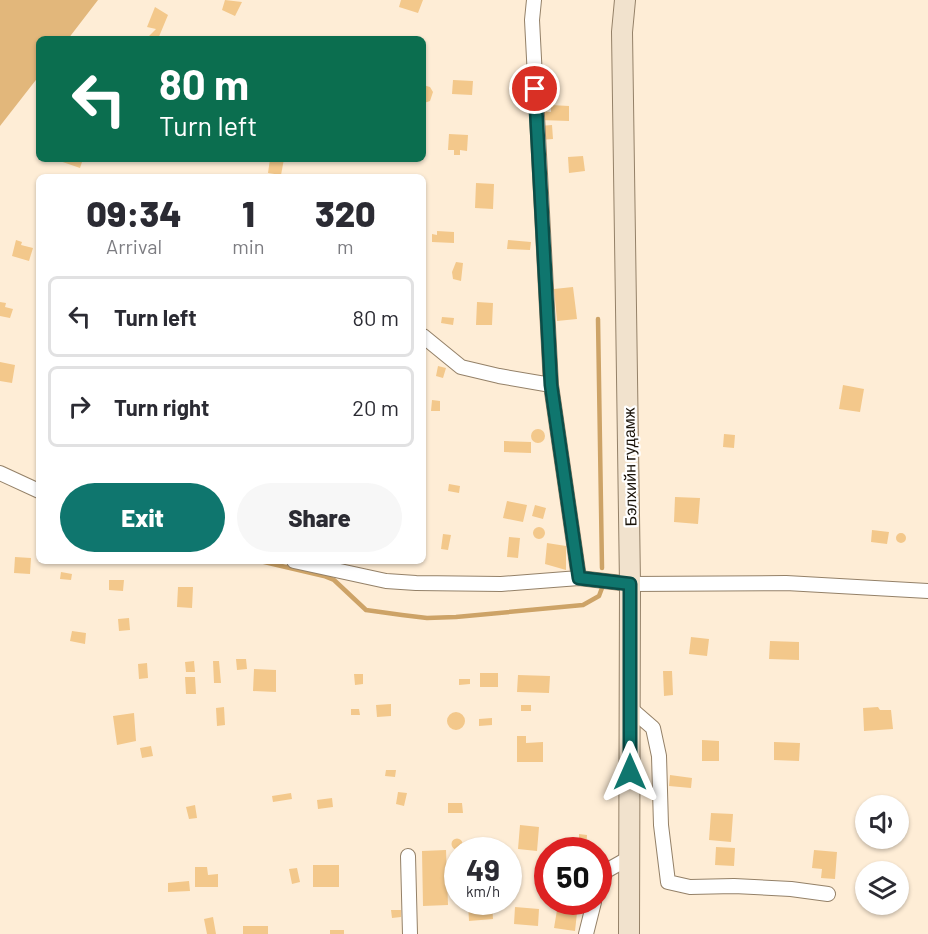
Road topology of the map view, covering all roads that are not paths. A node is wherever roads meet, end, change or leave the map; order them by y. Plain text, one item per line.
1 (534, 0) edge
2 (625, 0) edge
3 (426, 338) edge
4 (551, 385) junction
5 (0, 473) edge
6 (36, 490) edge
7 (308, 564) edge
8 (579, 578) junction
9 (630, 584) junction
10 (928, 591) edge
11 (630, 708) junction
12 (408, 856) dead end
13 (629, 858) junction
14 (612, 868) edge
15 (828, 894) dead end
16 (591, 915) edge
17 (410, 934) edge
18 (586, 934) edge
19 (629, 934) edge

1 - 4 street
2 - 9 main road, Бэлхийн гудамж
3 - 4 street
4 - 8 street
5 - 6 street
7 - 8 street
8 - 9 street
9 - 10 street
9 - 11 main road, Бэлхийн гудамж
11 - 13 main road, Бэлхийн гудамж
11 - 15 street
12 - 17 street
13 - 14 street
13 - 19 main road, Бэлхийн гудамж
16 - 18 street

